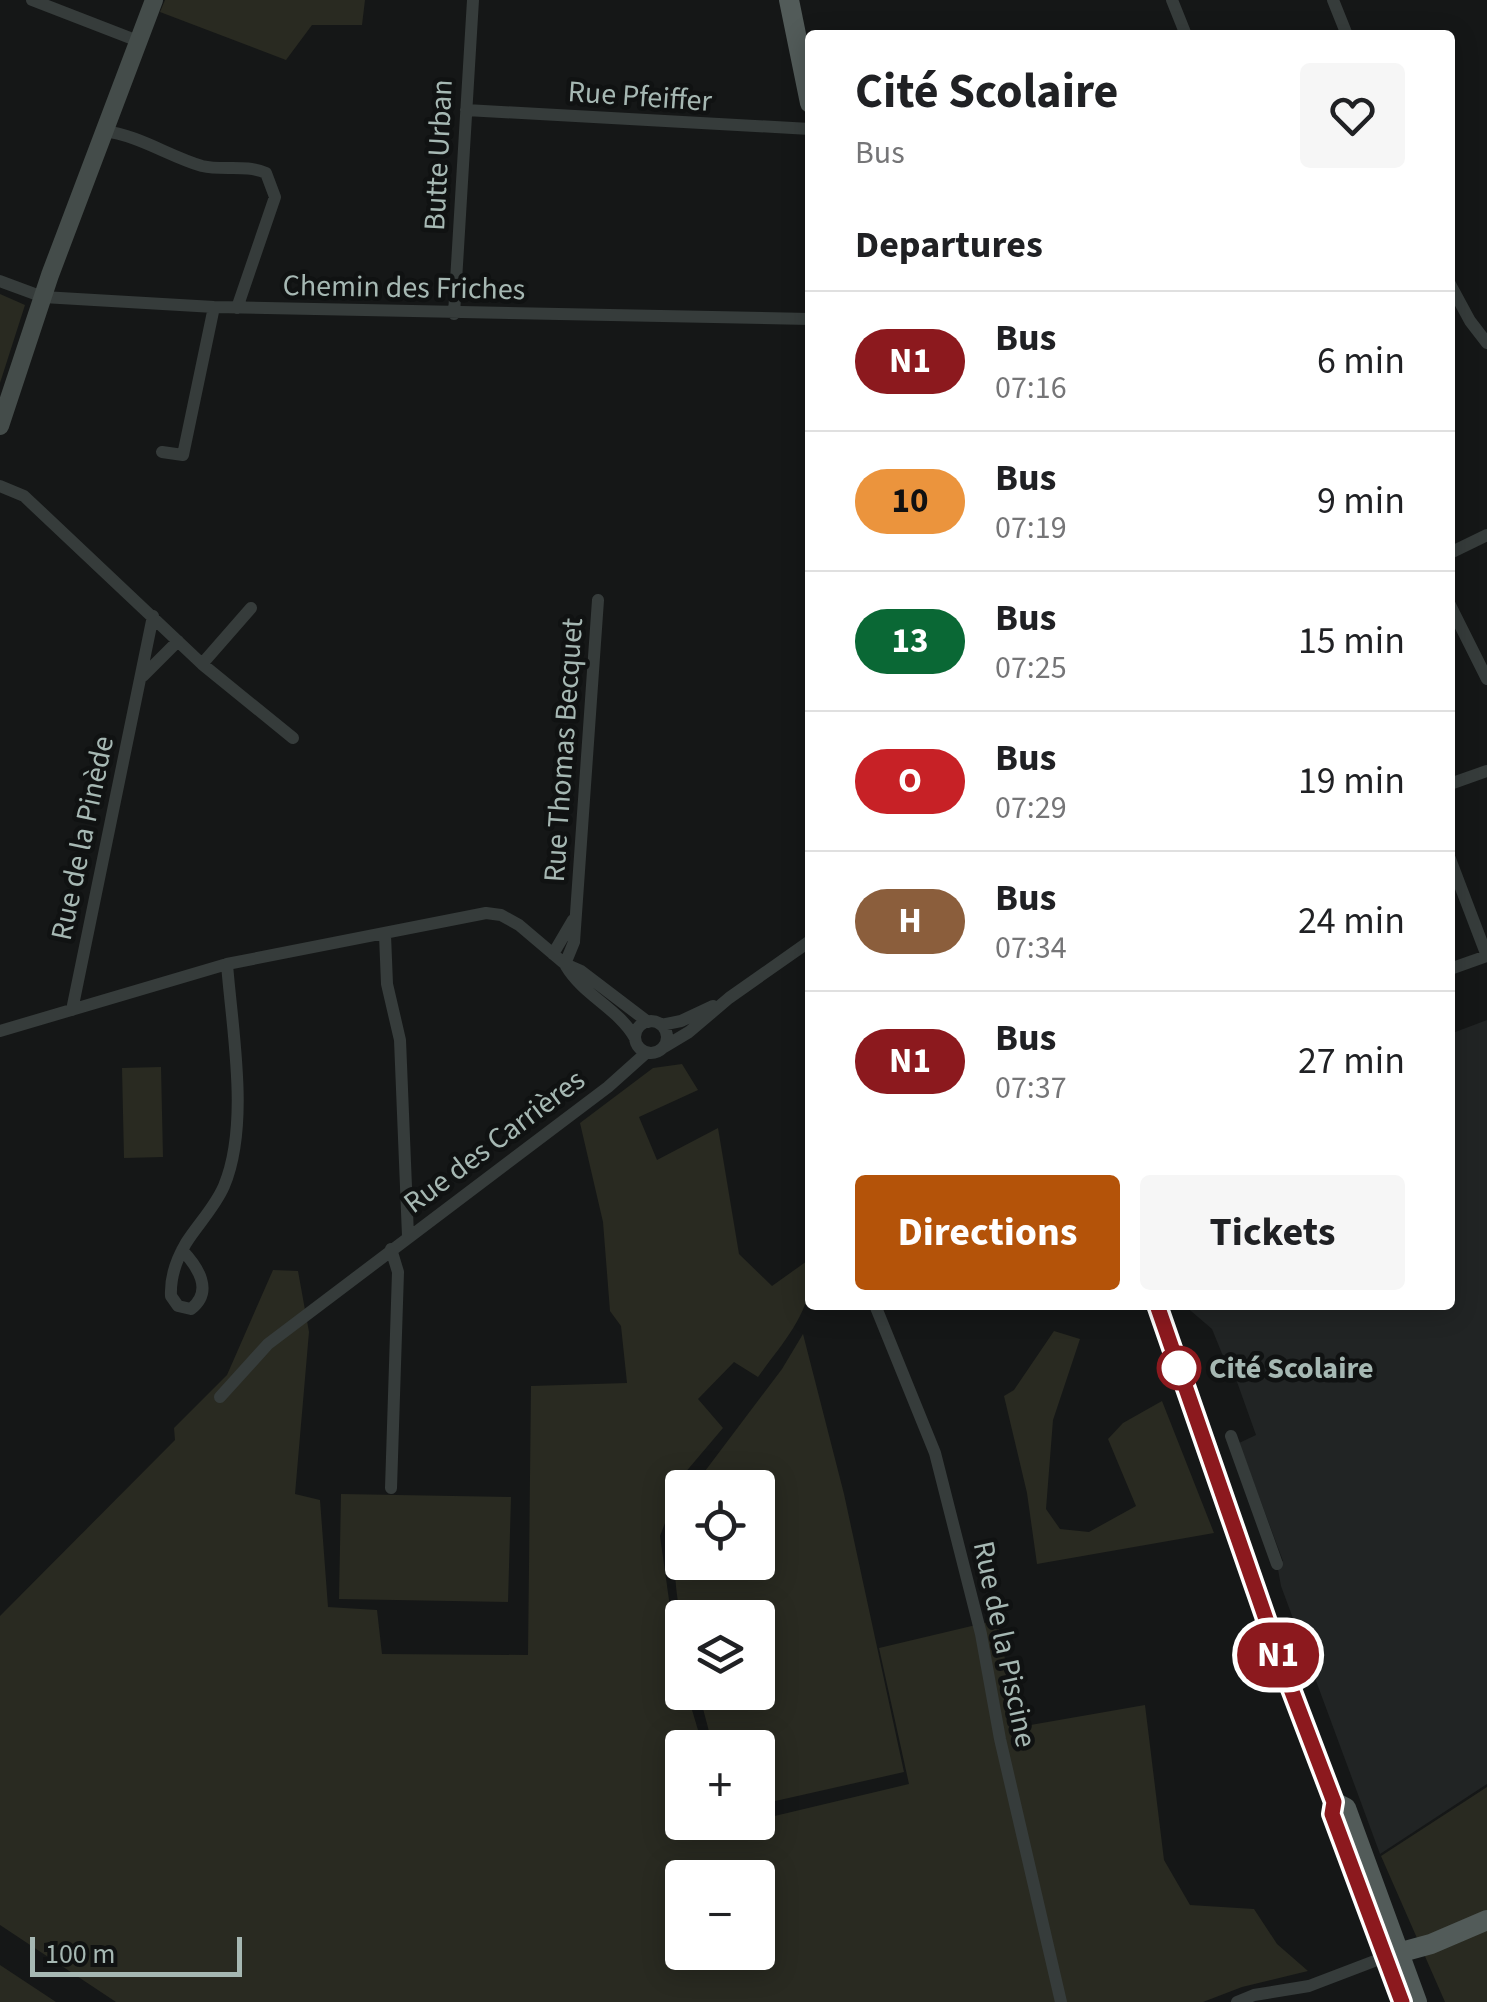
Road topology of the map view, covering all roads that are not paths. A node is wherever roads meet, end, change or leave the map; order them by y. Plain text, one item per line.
1 (32, 0) edge
2 (154, 0) edge
3 (473, 0) edge
4 (789, 0) edge
5 (1172, 0) edge
6 (1333, 0) edge
7 (1184, 30) edge
8 (1346, 30) edge
9 (138, 41) junction
10 (805, 78) edge
11 (466, 110) junction
12 (805, 129) edge
13 (102, 131) junction
14 (0, 281) edge
15 (1455, 293) edge
16 (43, 297) junction
17 (214, 307) junction
18 (237, 308) junction
19 (454, 314) junction
20 (805, 319) edge
21 (1487, 344) edge
22 (0, 426) edge
23 (162, 452) dead end
24 (0, 486) edge
25 (1487, 535) edge
26 (1455, 551) edge
27 (598, 600) dead end
28 (252, 608) dead end
29 (1455, 615) edge
30 (153, 616) junction
31 (178, 640) junction
32 (202, 664) junction
33 (142, 677) junction
34 (1487, 678) edge
35 (293, 738) dead end
36 (1487, 772) edge
37 (1455, 782) edge
38 (1455, 871) edge
39 (385, 935) junction
40 (805, 945) edge
41 (1487, 956) edge
42 (559, 959) junction
43 (227, 964) junction
44 (1455, 967) edge
45 (729, 998) junction
46 (72, 1010) junction
47 (654, 1024) junction
48 (0, 1031) edge
49 (639, 1045) junction
50 (664, 1047) junction
51 (408, 1236) junction
52 (391, 1249) junction
53 (182, 1250) dead end
54 (877, 1310) edge
55 (1158, 1310) edge
56 (220, 1398) dead end
57 (1230, 1436) dead end
58 (391, 1488) dead end
59 (1277, 1564) dead end
60 (1487, 1920) edge
61 (1391, 1955) junction
62 (1061, 2002) edge
63 (1237, 2002) edge
64 (1402, 2002) edge
65 (1417, 2002) edge

1 - 9 street
2 - 9 street
3 - 11 street, Butte Urban
4 - 10 main road
5 - 7 street
6 - 8 street
9 - 13 street
11 - 12 street, Rue Pfeiffer
11 - 19 street, Butte Urban
13 - 16 street
13 - 18 street
14 - 16 street, Chemin des Friches
15 - 21 street
16 - 17 street, Chemin des Friches
16 - 22 street
17 - 18 street, Chemin des Friches
17 - 23 street
18 - 19 street, Chemin des Friches
19 - 20 street, Chemin des Friches
24 - 30 street
25 - 26 street
27 - 42 street, Rue Thomas Becquet
28 - 32 street
29 - 34 street
30 - 31 street
30 - 33 street, Rue de la Pinède
31 - 32 street
31 - 33 street
32 - 35 street
33 - 46 street, Rue de la Pinède
36 - 37 street
38 - 41 street
39 - 42 street
39 - 43 street
39 - 51 street, Rue des Carrières
40 - 45 street
41 - 44 street
42 - 47 street
42 - 49 street
43 - 46 street
43 - 53 street
45 - 47 street
45 - 50 street
46 - 48 street
47 - 49 street
47 - 50 street
49 - 50 street
49 - 51 street, Rue des Carrières
51 - 52 street, Rue des Carrières
52 - 56 street
52 - 58 street, Rue des Carrières
54 - 62 street, Rue de la Piscine
55 - 61 main road
57 - 59 street
60 - 61 main road
61 - 63 street
61 - 64 main road
61 - 65 main road

